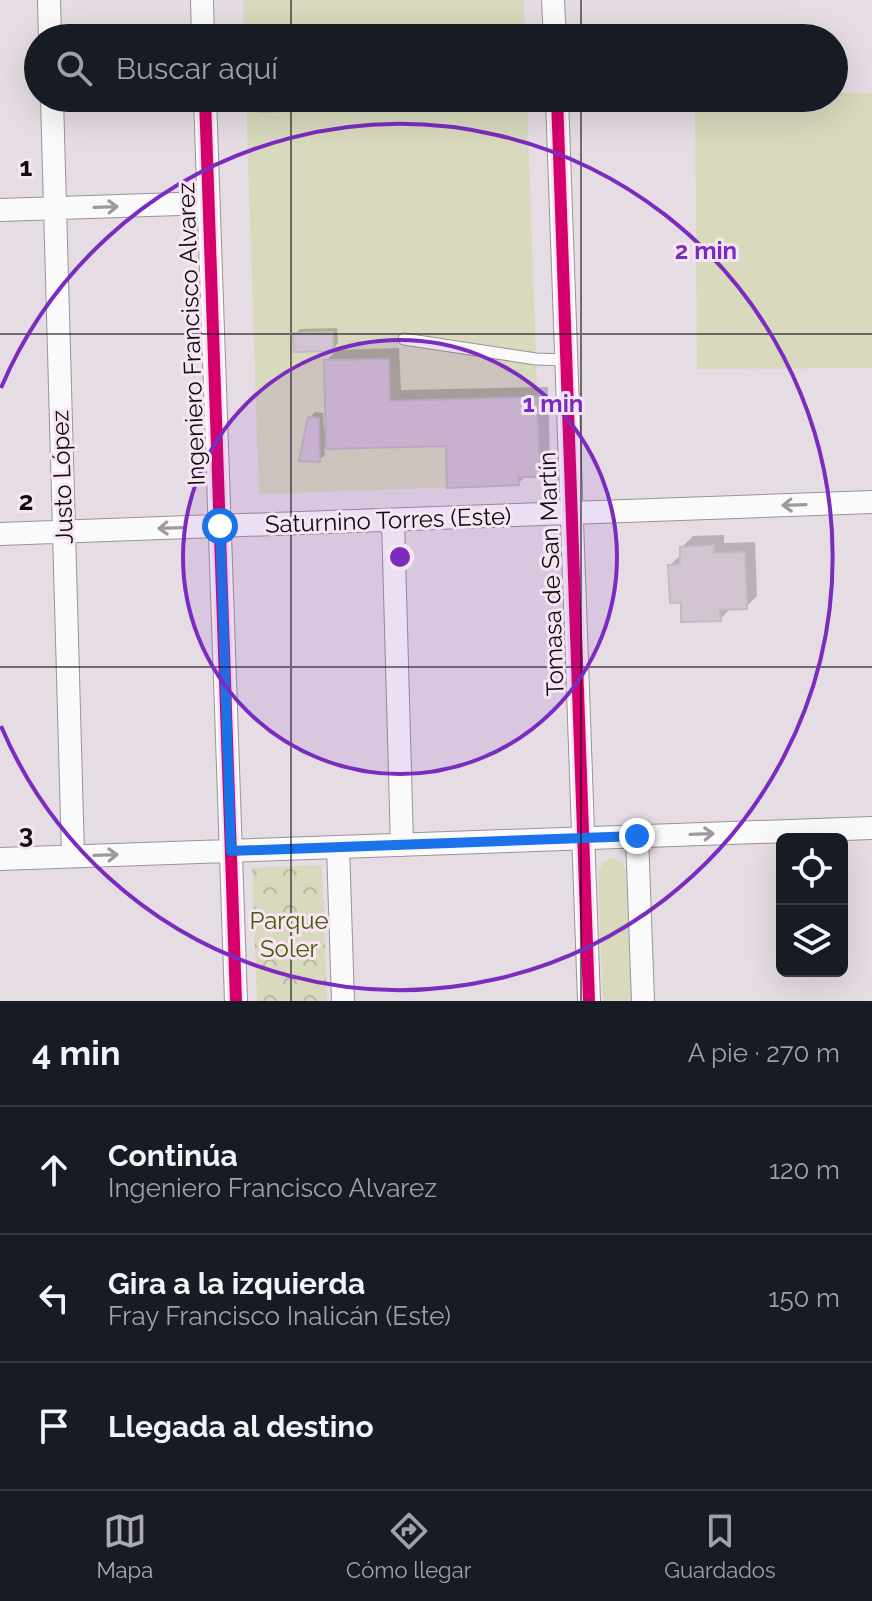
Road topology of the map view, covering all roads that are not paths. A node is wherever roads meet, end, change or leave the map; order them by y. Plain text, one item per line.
1 (49, 0) edge
2 (202, 0) edge
3 (553, 0) edge
4 (50, 24) edge
5 (203, 24) edge
6 (554, 24) edge
7 (52, 112) edge
8 (206, 112) edge
9 (557, 112) edge
10 (209, 203) junction
11 (55, 209) junction
12 (0, 210) edge
13 (404, 339) dead end
14 (566, 360) junction
15 (872, 502) edge
16 (571, 513) junction
17 (393, 520) junction
18 (220, 526) junction
19 (64, 532) junction
20 (0, 534) edge
21 (872, 828) edge
22 (637, 836) junction
23 (583, 838) junction
24 (402, 845) junction
25 (338, 847) junction
26 (231, 851) junction
27 (73, 856) junction
28 (0, 859) edge
29 (236, 1001) edge
30 (343, 1001) edge
31 (589, 1001) edge
32 (643, 1001) edge

1 - 4 street
2 - 5 street
3 - 6 street
7 - 11 street, Justo López
8 - 10 street, Ingeniero Francisco Alvarez
9 - 14 street, Tomasa de San Martín
11 -> 10 street
10 - 18 street, Ingeniero Francisco Alvarez
11 - 12 street
11 - 19 street, Justo López
13 - 14 lane
14 - 16 street, Tomasa de San Martín
15 -> 16 street, Saturnino Torres (Este)
16 - 17 street, Saturnino Torres (Este)
16 - 23 street, Tomasa de San Martín
17 - 18 street, Saturnino Torres (Este)
17 - 24 street
18 -> 19 street, Saturnino Torres (Este)
18 - 26 street, Ingeniero Francisco Alvarez
19 - 20 street, Saturnino Torres (Este)
19 - 27 street, Justo López
22 -> 21 street
22 - 23 street
22 - 32 street
23 - 24 street
23 - 31 street, Tomasa de San Martín
24 - 25 street
25 - 26 street
25 - 30 street
27 -> 26 street
26 - 29 street, Ingeniero Francisco Alvarez
27 - 28 street

